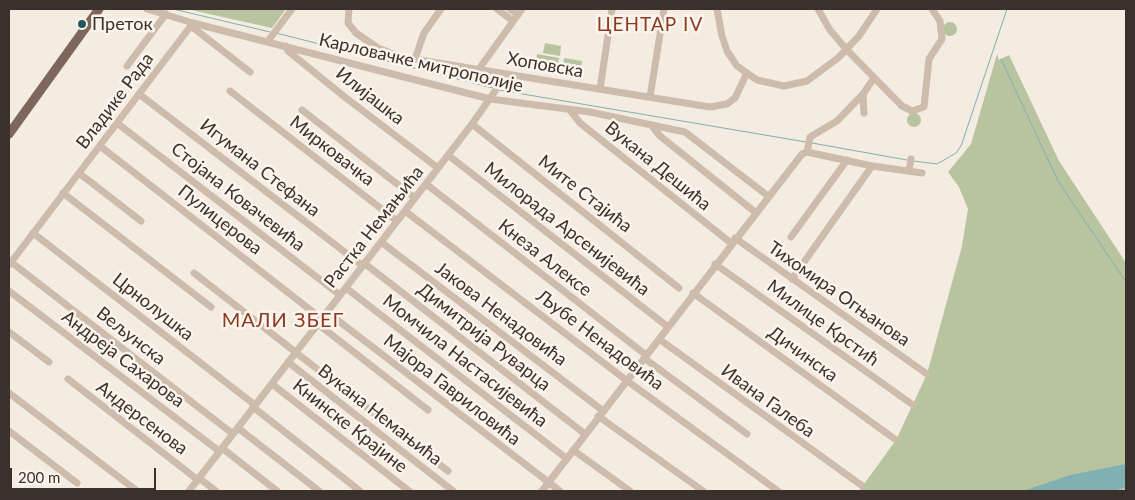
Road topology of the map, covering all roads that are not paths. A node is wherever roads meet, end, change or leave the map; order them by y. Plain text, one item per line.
1 (99, 9) edge
2 (147, 9) edge
3 (292, 9) edge
4 (350, 9) edge
5 (441, 9) edge
6 (497, 9) edge
7 (510, 9) edge
8 (612, 9) edge
9 (664, 9) edge
10 (717, 9) edge
11 (818, 9) edge
12 (877, 9) edge
13 (932, 9) edge
14 (166, 14) junction
15 (518, 15) edge
16 (192, 24) junction
17 (268, 41) junction
18 (286, 46) junction
19 (847, 50) junction
20 (415, 59) junction
21 (127, 66) dead end
22 (479, 69) junction
23 (250, 72) dead end
24 (746, 75) junction
25 (506, 76) junction
26 (874, 78) junction
27 (600, 89) junction
28 (230, 91) dead end
29 (139, 94) junction
30 (863, 94) junction
31 (650, 98) junction
32 (490, 99) junction
33 (302, 110) dead end
34 (570, 110) junction
35 (864, 113) dead end
36 (117, 123) junction
37 (472, 124) junction
38 (653, 127) junction
39 (9, 134) edge
40 (100, 146) junction
41 (806, 148) junction
42 (448, 155) junction
43 (847, 160) junction
44 (872, 166) junction
45 (438, 168) junction
46 (79, 173) junction
47 (922, 173) dead end
48 (426, 184) junction
49 (63, 194) junction
50 (768, 196) junction
51 (415, 198) junction
52 (405, 211) junction
53 (756, 212) junction
54 (141, 221) dead end
55 (397, 221) junction
56 (33, 233) junction
57 (791, 237) dead end
58 (733, 240) junction
59 (381, 242) junction
60 (10, 263) edge
61 (716, 264) junction
62 (364, 265) junction
63 (194, 273) dead end
64 (792, 279) junction
65 (346, 288) junction
66 (679, 288) dead end
67 (9, 291) edge
68 (693, 293) junction
69 (340, 295) junction
70 (211, 306) dead end
71 (327, 312) junction
72 (320, 321) junction
73 (668, 327) junction
74 (9, 332) edge
75 (659, 339) junction
76 (296, 352) junction
77 (645, 357) junction
78 (49, 362) dead end
79 (288, 362) junction
80 (927, 374) dead end
81 (68, 379) dead end
82 (626, 380) junction
83 (272, 384) junction
84 (9, 393) edge
85 (913, 405) dead end
86 (254, 406) junction
87 (428, 410) dead end
88 (600, 413) junction
89 (9, 430) edge
90 (235, 431) junction
91 (585, 434) junction
92 (747, 434) dead end
93 (896, 440) dead end
94 (221, 450) junction
95 (573, 450) junction
96 (566, 458) junction
97 (448, 471) dead end
98 (198, 479) junction
99 (77, 483) dead end
100 (548, 483) junction
101 (861, 485) dead end
102 (137, 491) edge
103 (189, 491) edge
104 (216, 491) edge
105 (277, 491) edge
106 (319, 491) edge
107 (360, 491) edge
108 (409, 491) edge
109 (453, 491) edge
110 (542, 491) edge
111 (560, 491) edge
112 (630, 491) edge
113 (703, 491) edge
114 (778, 491) edge

1 - 39 main road
2 - 14 street, Карловачке митрополије
3 - 17 street
4 - 20 street, Хоповска
5 - 20 street
6 - 15 street
7 - 15 street
8 - 27 street
9 - 31 street
10 - 24 street
11 - 19 street
12 - 19 street
13 - 26 street
14 - 16 street, Карловачке митрополије
14 - 21 street
15 - 22 street
16 - 17 street, Карловачке митрополије
16 - 23 street
16 - 29 street, Владике Рада
17 - 18 street, Карловачке митрополије
18 - 32 street, Карловачке митрополије
18 - 45 street, Илијашка
19 - 24 street
19 - 26 street
20 - 22 street, Хоповска
22 - 25 street, Хоповска
24 - 31 street, Хоповска
25 - 27 street, Хоповска
25 - 32 street, Растка Немањића
26 - 30 street
27 - 31 street, Хоповска
28 - 55 street, Мирковачка
29 - 36 street, Владике Рада
29 - 62 street, Игумана Стефана
30 - 35 street
30 - 41 street
32 - 34 street, Карловачке митрополије
32 - 37 street, Растка Немањића
33 - 51 street
34 - 38 street, Карловачке митрополије
34 - 58 street, Вукана Дешића
36 - 40 street, Владике Рада
36 - 69 street, Стојана Ковачевића
37 - 42 street, Растка Немањића
37 - 66 street, Мите Стајића
38 - 50 street, Карловачке митрополије
38 - 53 street
40 - 46 street, Владике Рада
40 - 72 street, Пулицерова
41 - 43 street
41 - 50 street
42 - 45 street, Растка Немањића
42 - 73 street, Милорада Арсенијевића
43 - 44 street
43 - 57 street
44 - 47 street
44 - 64 street
45 - 48 street, Растка Немањића
46 - 49 street, Владике Рада
46 - 54 street, Владике Рада
48 - 51 street, Растка Немањића
48 - 77 street, Кнеза Алексе
49 - 56 street, Владике Рада
49 - 70 street
50 - 53 street
51 - 52 street, Растка Немањића
52 - 55 street, Растка Немањића
52 - 82 street, Љубе Ненадовића
53 - 58 street
55 - 59 street, Растка Немањића
56 - 60 street, Владике Рада
56 - 86 street, Црнолушка
58 - 61 street
58 - 64 street, Тихомира Огњанова
59 - 62 street, Растка Немањића
59 - 88 street, Јакова Ненадовића
60 - 90 street, Вељунска
61 - 68 street
61 - 85 street, Милице Крстић
62 - 65 street, Растка Немањића
62 - 91 street, Димитрија Руварца
63 - 76 street
64 - 80 street, Тихомира Огњанова
65 - 69 street, Растка Немањића
65 - 96 street, Момчила Настасијевића
67 - 94 street, Андреја Сахарова
68 - 73 street
68 - 93 street, Дичинска
69 - 71 street, Растка Немањића
71 - 72 street, Растка Немањића
71 - 100 street, Мајора Гавриловића
72 - 76 street, Растка Немањића
72 - 87 street, Пулицерова
73 - 75 street
74 - 78 street
75 - 77 street
75 - 101 street, Ивана Галеба
76 - 79 street, Растка Немањића
76 - 97 street
77 - 82 street
77 - 92 street
79 - 83 street, Растка Немањића
79 - 109 street, Вукана Немањића
81 - 98 street, Андерсенова
82 - 88 street
82 - 114 street, Љубе Ненадовића
83 - 86 street, Растка Немањића
83 - 108 street, Книнске Крајине
84 - 102 street
86 - 90 street, Растка Немањића
86 - 107 street, Црнолушка
88 - 91 street
88 - 113 street, Јакова Ненадовића
89 - 99 street
90 - 94 street, Растка Немањића
90 - 106 street, Вељунска
91 - 95 street
94 - 98 street, Растка Немањића
94 - 105 street, Андреја Сахарова
95 - 96 street
95 - 112 street
96 - 100 street
98 - 103 street, Растка Немањића
98 - 104 street, Андерсенова
100 - 110 street
100 - 111 street, Мајора Гавриловића

